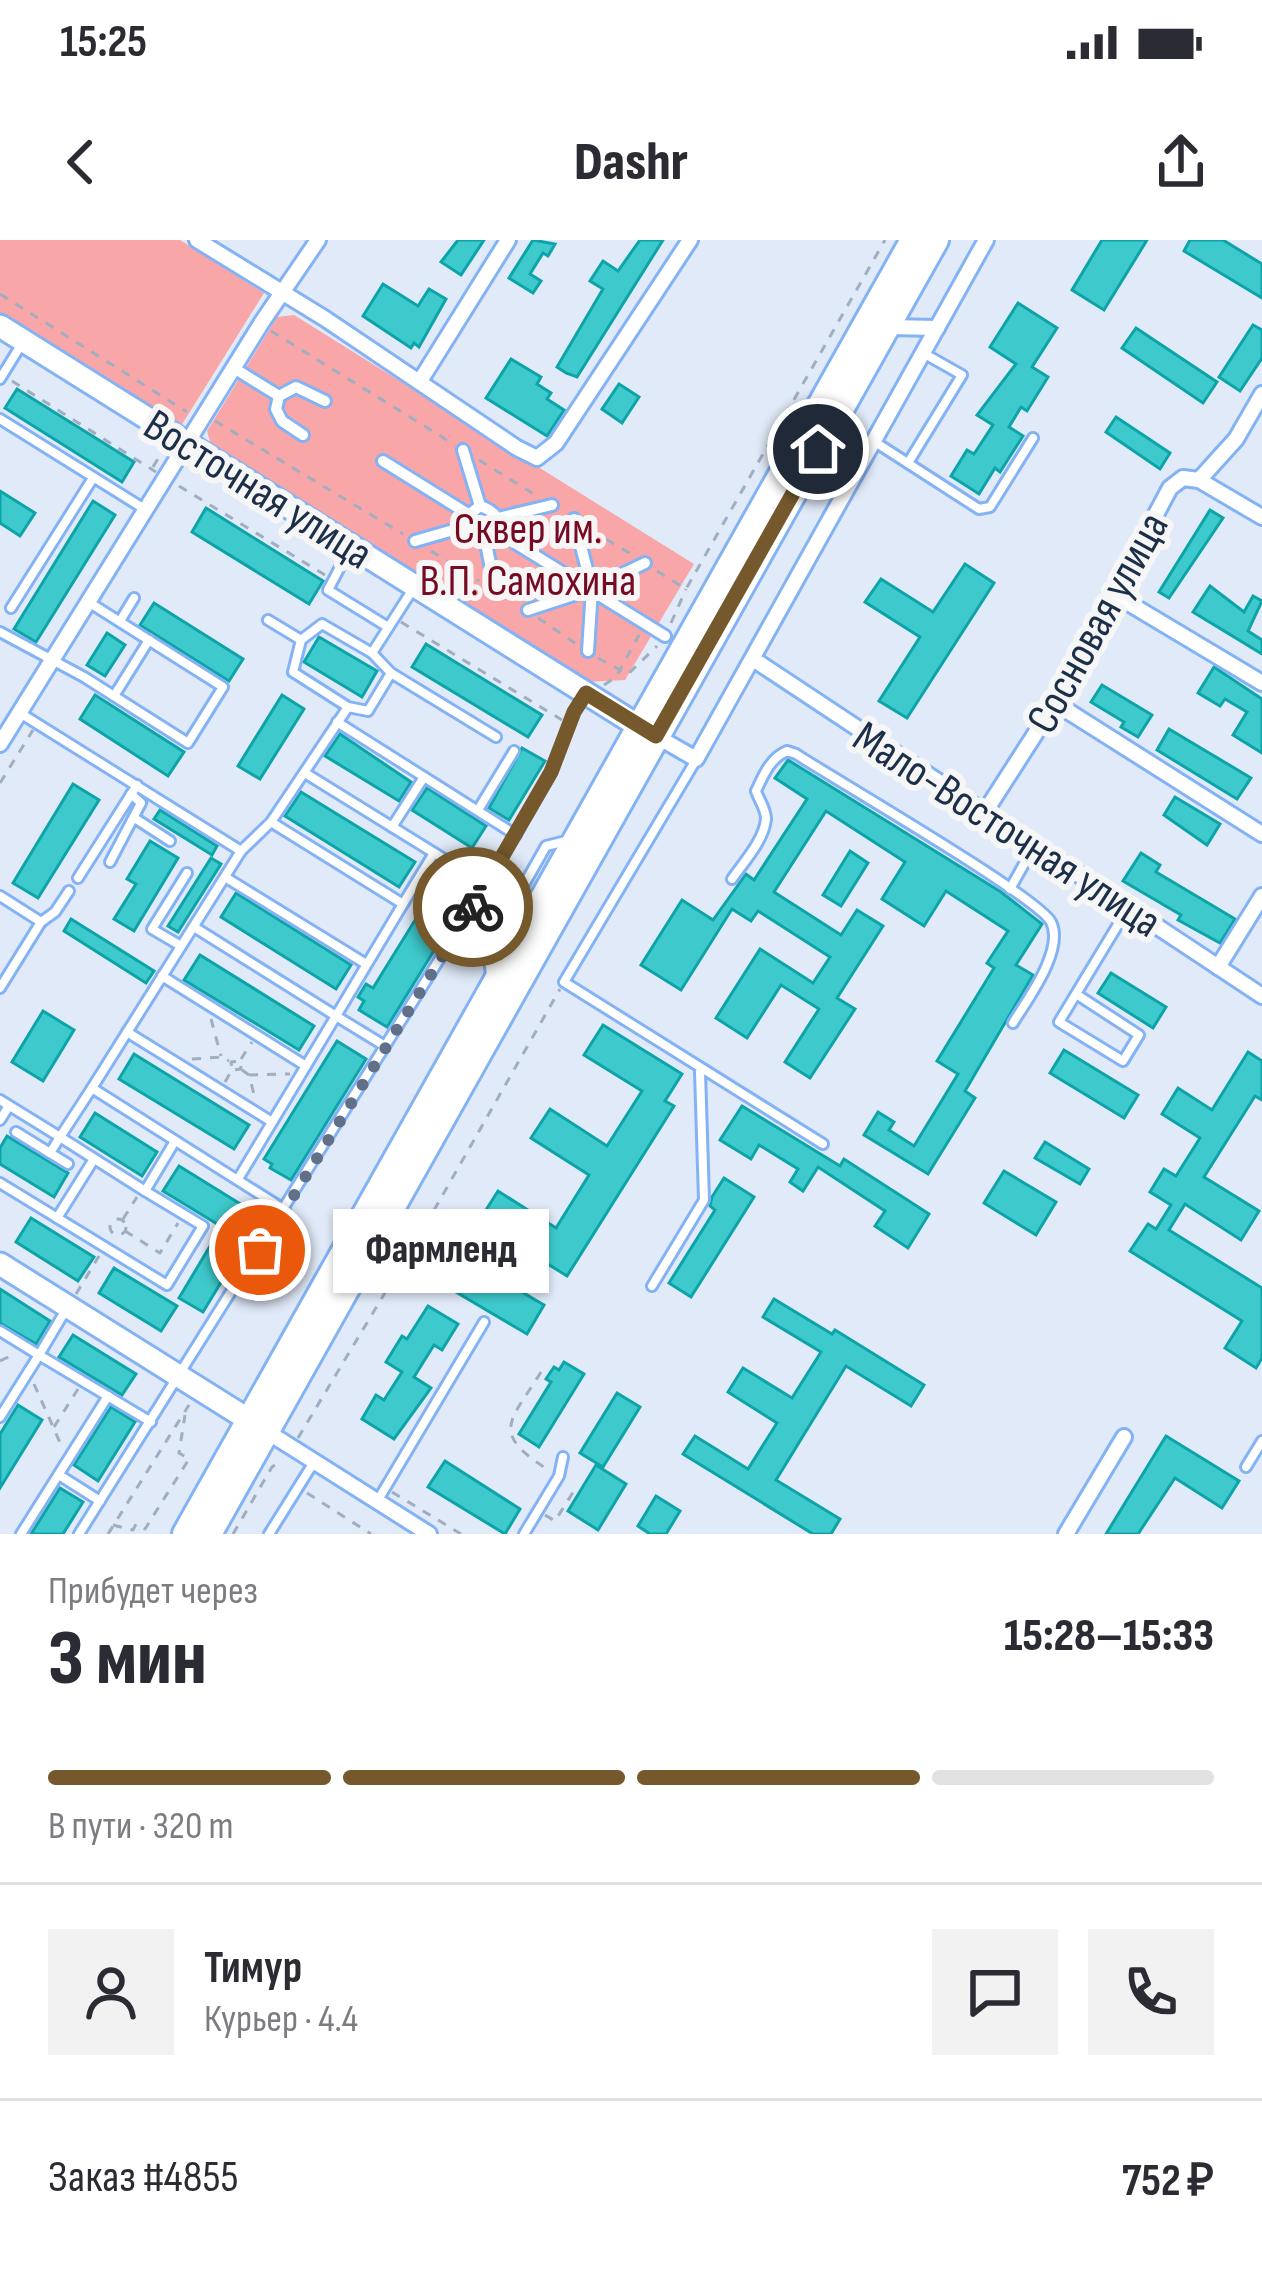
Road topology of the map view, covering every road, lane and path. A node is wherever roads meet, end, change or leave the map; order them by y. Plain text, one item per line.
1 (197, 240) edge
2 (318, 240) edge
3 (508, 240) edge
4 (690, 240) edge
5 (885, 240) edge
6 (913, 240) edge
7 (936, 240) edge
8 (986, 240) edge
9 (0, 294) edge
10 (284, 294) junction
11 (0, 326) edge
12 (887, 327) junction
13 (937, 328) junction
14 (23, 340) junction
15 (922, 352) junction
16 (237, 370) dead end
17 (0, 380) edge
18 (420, 381) junction
19 (1262, 394) edge
20 (279, 396) junction
21 (325, 400) dead end
22 (194, 416) dead end
23 (1256, 417) edge
24 (0, 419) edge
25 (303, 435) dead end
26 (1033, 438) dead end
27 (873, 441) junction
28 (187, 443) junction
29 (463, 450) dead end
30 (162, 452) dead end
31 (383, 461) dead end
32 (908, 463) junction
33 (152, 469) dead end
34 (93, 478) junction
35 (1199, 480) junction
36 (480, 506) junction
37 (552, 506) dead end
38 (146, 510) junction
39 (1262, 517) edge
40 (498, 518) junction
41 (574, 519) dead end
42 (468, 520) junction
43 (500, 533) junction
44 (485, 539) junction
45 (415, 541) dead end
46 (351, 546) junction
47 (645, 563) joint
48 (415, 586) junction
49 (592, 590) junction
50 (496, 592) dead end
51 (1114, 595) junction
52 (134, 598) dead end
53 (89, 602) junction
54 (11, 608) dead end
55 (528, 610) dead end
56 (268, 620) dead end
57 (120, 621) junction
58 (402, 623) dead end
59 (646, 623) junction
60 (388, 627) junction
61 (0, 632) edge
62 (665, 636) dead end
63 (149, 640) junction
64 (301, 640) junction
65 (588, 651) dead end
66 (372, 653) junction
67 (753, 659) junction
68 (51, 663) junction
69 (619, 671) dead end
70 (391, 673) junction
71 (1262, 682) edge
72 (586, 693) junction
73 (115, 696) junction
74 (1055, 703) junction
75 (348, 707) junction
76 (20, 713) junction
77 (337, 722) junction
78 (37, 724) junction
79 (570, 725) junction
80 (648, 732) junction
81 (496, 737) dead end
82 (0, 744) edge
83 (514, 751) dead end
84 (696, 759) junction
85 (305, 773) junction
86 (424, 777) junction
87 (0, 783) edge
88 (134, 790) junction
89 (478, 810) junction
90 (985, 812) junction
91 (136, 819) junction
92 (271, 822) junction
93 (392, 827) junction
94 (1262, 834) edge
95 (516, 835) junction
96 (170, 841) dead end
97 (1035, 845) junction
98 (242, 851) junction
99 (434, 853) junction
100 (110, 862) dead end
101 (187, 873) dead end
102 (225, 877) junction
103 (78, 878) dead end
104 (733, 879) dead end
105 (486, 885) junction
106 (1010, 889) junction
107 (69, 891) dead end
108 (0, 896) edge
109 (1262, 896) edge
110 (403, 904) junction
111 (1129, 907) junction
112 (41, 922) junction
113 (194, 927) junction
114 (181, 946) junction
115 (366, 964) junction
116 (1218, 967) junction
117 (162, 976) junction
118 (564, 982) junction
119 (0, 988) edge
120 (1076, 994) junction
121 (1262, 996) edge
122 (206, 1003) junction
123 (336, 1016) junction
124 (1013, 1023) dead end
125 (127, 1032) junction
126 (256, 1035) junction
127 (386, 1046) junction
128 (222, 1058) junction
129 (172, 1060) junction
130 (240, 1060) junction
131 (231, 1062) junction
132 (241, 1069) junction
133 (304, 1070) junction
134 (700, 1070) junction
135 (250, 1075) junction
136 (92, 1088) junction
137 (4, 1103) edge
138 (260, 1115) junction
139 (0, 1120) edge
140 (272, 1122) junction
141 (16, 1132) dead end
142 (60, 1137) junction
143 (175, 1141) junction
144 (823, 1144) dead end
145 (50, 1153) junction
146 (94, 1159) junction
147 (68, 1164) dead end
148 (238, 1179) junction
149 (0, 1184) edge
150 (145, 1191) junction
151 (394, 1204) junction
152 (285, 1210) junction
153 (184, 1214) junction
154 (57, 1218) junction
155 (122, 1220) junction
156 (125, 1231) junction
157 (112, 1234) junction
158 (419, 1235) junction
159 (105, 1247) junction
160 (0, 1264) edge
161 (358, 1267) junction
162 (399, 1270) junction
163 (652, 1286) dead end
164 (68, 1306) junction
165 (484, 1322) dead end
166 (0, 1331) edge
167 (28, 1348) junction
168 (39, 1355) junction
169 (0, 1361) edge
170 (28, 1372) junction
171 (541, 1372) dead end
172 (83, 1381) junction
173 (189, 1382) junction
174 (108, 1396) junction
175 (185, 1413) junction
176 (0, 1417) edge
177 (151, 1422) junction
178 (257, 1425) junction
179 (53, 1428) junction
180 (1124, 1437) dead end
181 (1262, 1441) edge
182 (291, 1448) junction
183 (563, 1457) dead end
184 (68, 1460) junction
185 (314, 1462) junction
186 (1246, 1467) dead end
187 (58, 1474) junction
188 (559, 1476) junction
189 (577, 1486) dead end
190 (299, 1488) junction
191 (381, 1495) junction
192 (100, 1501) junction
193 (543, 1514) dead end
194 (113, 1525) junction
195 (21, 1534) edge
196 (79, 1534) edge
197 (108, 1534) edge
198 (184, 1534) edge
199 (209, 1534) edge
200 (233, 1534) edge
201 (269, 1534) edge
202 (371, 1534) edge
203 (429, 1534) edge
204 (461, 1534) edge
205 (524, 1534) edge
206 (1066, 1534) edge

1 - 10 street
2 - 10 street
3 - 18 street
4 - 18 street
5 - 47 path
6 - 80 main road
7 - 12 main road
8 - 13 street
9 - 22 path
10 - 18 street
10 - 28 street
11 - 14 main road, Восточная улица
12 - 13 street
12 - 80 main road
13 - 15 street
14 - 17 lane
14 - 28 main road, Восточная улица
15 - 27 street
15 - 32 lane
16 - 20 street
19 - 23 street, Сосновая улица
20 - 21 street
20 - 25 street
23 - 35 street, Сосновая улица
24 - 34 lane
26 - 32 lane
27 - 32 lane
27 - 67 street
28 - 38 street
28 - 46 main road, Восточная улица
29 - 36 street
30 - 33 path
31 - 42 street
34 - 38 lane
34 - 54 lane
35 - 39 street
35 - 51 street, Сосновая улица
36 - 40 street
36 - 42 street
37 - 40 street
38 - 53 street
40 - 43 street
41 - 49 street
42 - 44 street
42 - 45 street
43 - 44 street
43 - 49 street
44 - 50 street
46 - 48 main road, Восточная улица
46 - 60 lane
47 - 49 street
48 - 60 lane
48 - 72 main road, Восточная улица
49 - 55 street
49 - 59 street
49 - 65 street
51 - 71 street
51 - 74 street, Сосновая улица
52 - 57 lane
53 - 57 lane
53 - 68 street
56 - 64 lane
57 - 63 lane
58 - 79 path
59 - 62 street
59 - 69 path
60 - 66 lane
61 - 68 lane
63 - 73 lane
63 - 73 lane
64 - 66 lane
64 - 75 lane
66 - 70 lane
67 - 84 street
67 - 90 street, Мало-Восточная улица
68 - 73 lane
68 - 76 street
70 - 75 lane
70 - 81 lane
72 - 79 lane
72 - 80 main road, Восточная улица
74 - 90 street, Сосновая улица
74 - 94 street
75 - 77 lane
76 - 78 lane
76 - 82 street
77 - 85 lane
77 - 86 lane
78 - 87 path
78 - 88 lane
79 - 95 lane
80 - 84 street
80 - 151 main road
80 - 178 main road
83 - 89 lane
84 - 118 lane
85 - 92 lane
85 - 93 lane
86 - 89 lane
86 - 93 lane
88 - 91 lane
88 - 98 lane
88 - 103 lane
89 - 95 lane
90 - 97 street, Мало-Восточная улица
91 - 96 lane
91 - 100 lane
92 - 98 lane
92 - 110 lane
93 - 99 lane
95 - 105 lane
97 - 106 lane
97 - 111 street, Мало-Восточная улица
98 - 102 lane
99 - 105 lane
99 - 110 lane
101 - 114 lane
102 - 113 lane
102 - 115 lane
104 - 106 lane
105 - 127 lane
106 - 124 lane
107 - 112 lane
108 - 112 lane
109 - 116 street
110 - 115 lane
111 - 116 street, Мало-Восточная улица
111 - 120 lane
112 - 119 lane
113 - 114 lane
113 - 123 lane
114 - 117 lane
115 - 123 lane
116 - 121 street, Мало-Восточная улица
117 - 122 lane
117 - 125 lane
118 - 134 lane
118 - 158 path
120 - 120 lane
122 - 126 lane
122 - 128 path
123 - 127 lane
123 - 133 lane
125 - 129 lane
125 - 136 lane
126 - 130 path
126 - 133 lane
127 - 152 lane
128 - 129 path
128 - 131 path
129 - 138 lane
130 - 131 path
130 - 132 path
131 - 132 path
132 - 135 path
133 - 135 path
133 - 140 lane
134 - 144 lane
134 - 163 lane
135 - 138 path
136 - 142 lane
136 - 143 lane
137 - 139 lane
137 - 142 lane
138 - 140 lane
140 - 148 lane
141 - 145 lane
142 - 145 lane
142 - 146 lane
143 - 148 lane
143 - 150 lane
145 - 147 lane
146 - 150 lane
146 - 154 lane
148 - 152 lane
149 - 154 lane
150 - 153 lane
150 - 155 path
151 - 158 lane
151 - 161 main road
152 - 173 lane
153 - 156 path
153 - 159 lane
154 - 159 lane
155 - 156 path
155 - 157 path
156 - 157 path
157 - 159 path
158 - 162 lane
159 - 164 path
160 - 164 main road
161 - 162 lane
161 - 178 main road
162 - 182 path
164 - 168 lane
164 - 173 main road
165 - 191 lane
166 - 167 lane
167 - 168 lane
167 - 169 path
168 - 170 lane
168 - 172 lane
170 - 176 lane
170 - 179 path
171 - 188 path
172 - 174 lane
172 - 179 path
173 - 175 path
173 - 177 lane
173 - 178 main road
174 - 177 lane
174 - 184 lane
175 - 194 path
175 - 194 path
177 - 192 lane
178 - 182 street
178 - 198 main road
178 - 199 main road
179 - 184 path
180 - 206 street
181 - 186 lane
182 - 185 street
182 - 200 path
183 - 188 lane
184 - 187 lane
185 - 190 lane
185 - 191 street
187 - 192 lane
187 - 195 lane
188 - 205 lane
189 - 193 path
190 - 201 lane
190 - 202 path
191 - 203 street
191 - 204 path
192 - 196 lane
194 - 197 path

